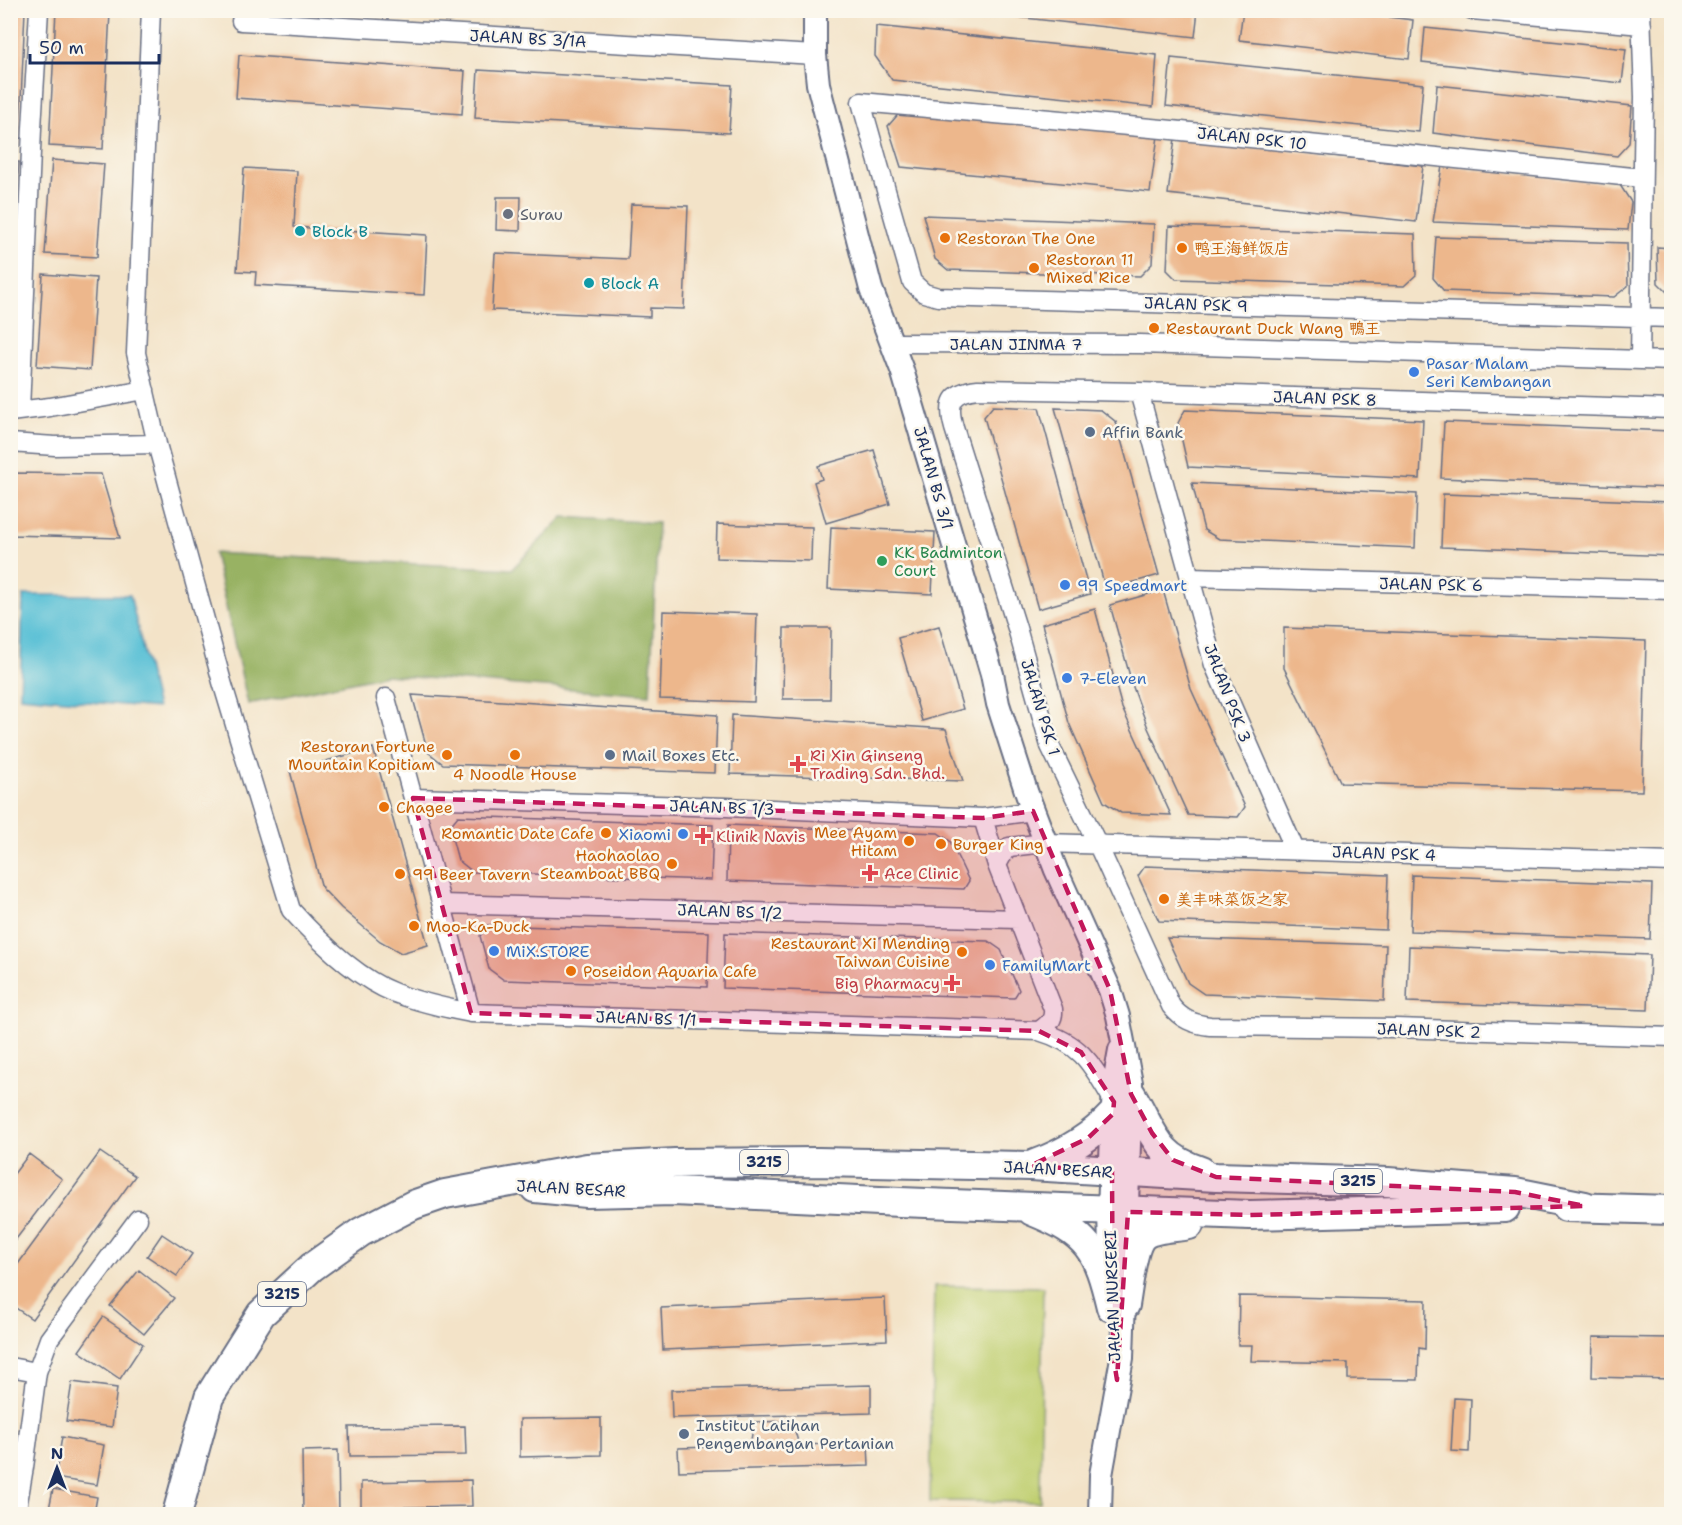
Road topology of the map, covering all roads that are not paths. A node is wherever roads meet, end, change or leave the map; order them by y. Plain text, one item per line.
1 (39, 10) edge
2 (151, 10) edge
3 (815, 10) edge
4 (1472, 10) edge
5 (1641, 18) edge
6 (240, 21) dead end
7 (815, 55) junction
8 (861, 102) joint
9 (1642, 178) junction
10 (1641, 318) junction
11 (1671, 318) edge
12 (892, 343) junction
13 (1640, 359) junction
14 (1671, 361) edge
15 (978, 389) joint
16 (145, 390) junction
17 (1139, 392) junction
18 (1671, 409) edge
19 (15, 411) edge
20 (10, 443) edge
21 (157, 444) junction
22 (1190, 577) junction
23 (1671, 590) edge
24 (386, 698) dead end
25 (413, 798) junction
26 (1033, 811) junction
27 (983, 818) junction
28 (1045, 843) junction
29 (1097, 843) junction
30 (1295, 850) junction
31 (1671, 862) edge
32 (997, 865) junction
33 (442, 904) junction
34 (1018, 920) junction
35 (471, 1013) junction
36 (1188, 1021) joint
37 (1039, 1031) junction
38 (1671, 1037) edge
39 (1119, 1103) junction
40 (1030, 1166) junction
41 (1121, 1172) junction
42 (1216, 1177) junction
43 (500, 1184) junction
44 (1016, 1205) junction
45 (1586, 1206) junction
46 (1671, 1210) edge
47 (1119, 1211) junction
48 (1250, 1215) junction
49 (138, 1219) dead end
50 (1118, 1306) junction
51 (10, 1367) edge
52 (37, 1372) junction
53 (16, 1515) edge
54 (177, 1515) edge
55 (1101, 1515) edge

1 - 19 street
2 - 16 street, JALAN BS 1/1
3 - 7 street, JALAN BS 3/1
4 - 5 street
5 - 9 street
6 - 7 street, JALAN BS 3/1A
7 - 12 street, JALAN BS 3/1
8 - 9 street, JALAN PSK 10
8 - 10 street, JALAN PSK 9
9 - 10 street
10 - 11 street, JALAN PSK 9
10 - 13 street
12 - 13 street, JALAN JINMA 7
12 - 26 street, JALAN BS 3/1
13 - 14 street, JALAN JINMA 7
15 - 17 street, JALAN PSK 8
15 - 29 street, JALAN PSK 1
16 - 19 street
16 - 21 street, JALAN BS 1/1
17 - 18 street, JALAN PSK 8
17 - 22 street, JALAN PSK 3
20 - 21 street
21 - 35 street, JALAN BS 1/1
22 - 23 street, JALAN PSK 6
22 - 30 street, JALAN PSK 3
24 - 25 street
25 - 27 street, JALAN BS 1/3
25 - 33 street
26 - 27 street, JALAN BS 1/3
26 - 28 street, JALAN BS 3/1
27 - 32 street
28 - 29 street, JALAN PSK 4
28 - 32 street, JALAN PSK 4
28 - 39 street, JALAN BS 3/1
29 - 30 street, JALAN PSK 4
29 - 36 street, JALAN PSK 1
30 - 31 street, JALAN PSK 4
32 - 34 street
33 - 34 street, JALAN BS 1/2
33 - 35 street
34 - 37 street
35 - 37 street, JALAN BS 1/1
36 - 38 street, JALAN PSK 2
37 - 39 street, JALAN BS 1/1
39 - 40 main road
39 - 41 street, JALAN BS 3/1
39 - 42 main road
40 - 41 main road, JALAN BESAR / 3215
40 - 43 main road, JALAN BESAR / 3215
41 - 42 main road, JALAN BESAR / 3215
41 - 47 street, JALAN BS 3/1
42 - 45 main road, JALAN BESAR / 3215
43 - 44 main road, JALAN BESAR / 3215
43 - 54 main road, 3215
44 - 47 main road, JALAN BESAR / 3215
44 - 50 main road
45 - 46 main road, JALAN BESAR / 3215
45 - 48 main road, JALAN BESAR / 3215
47 - 48 main road, JALAN BESAR / 3215
47 - 50 street, JALAN NURSERI
48 - 50 main road
49 - 52 street
50 - 55 street, JALAN NURSERI
51 - 52 street
52 - 53 street

